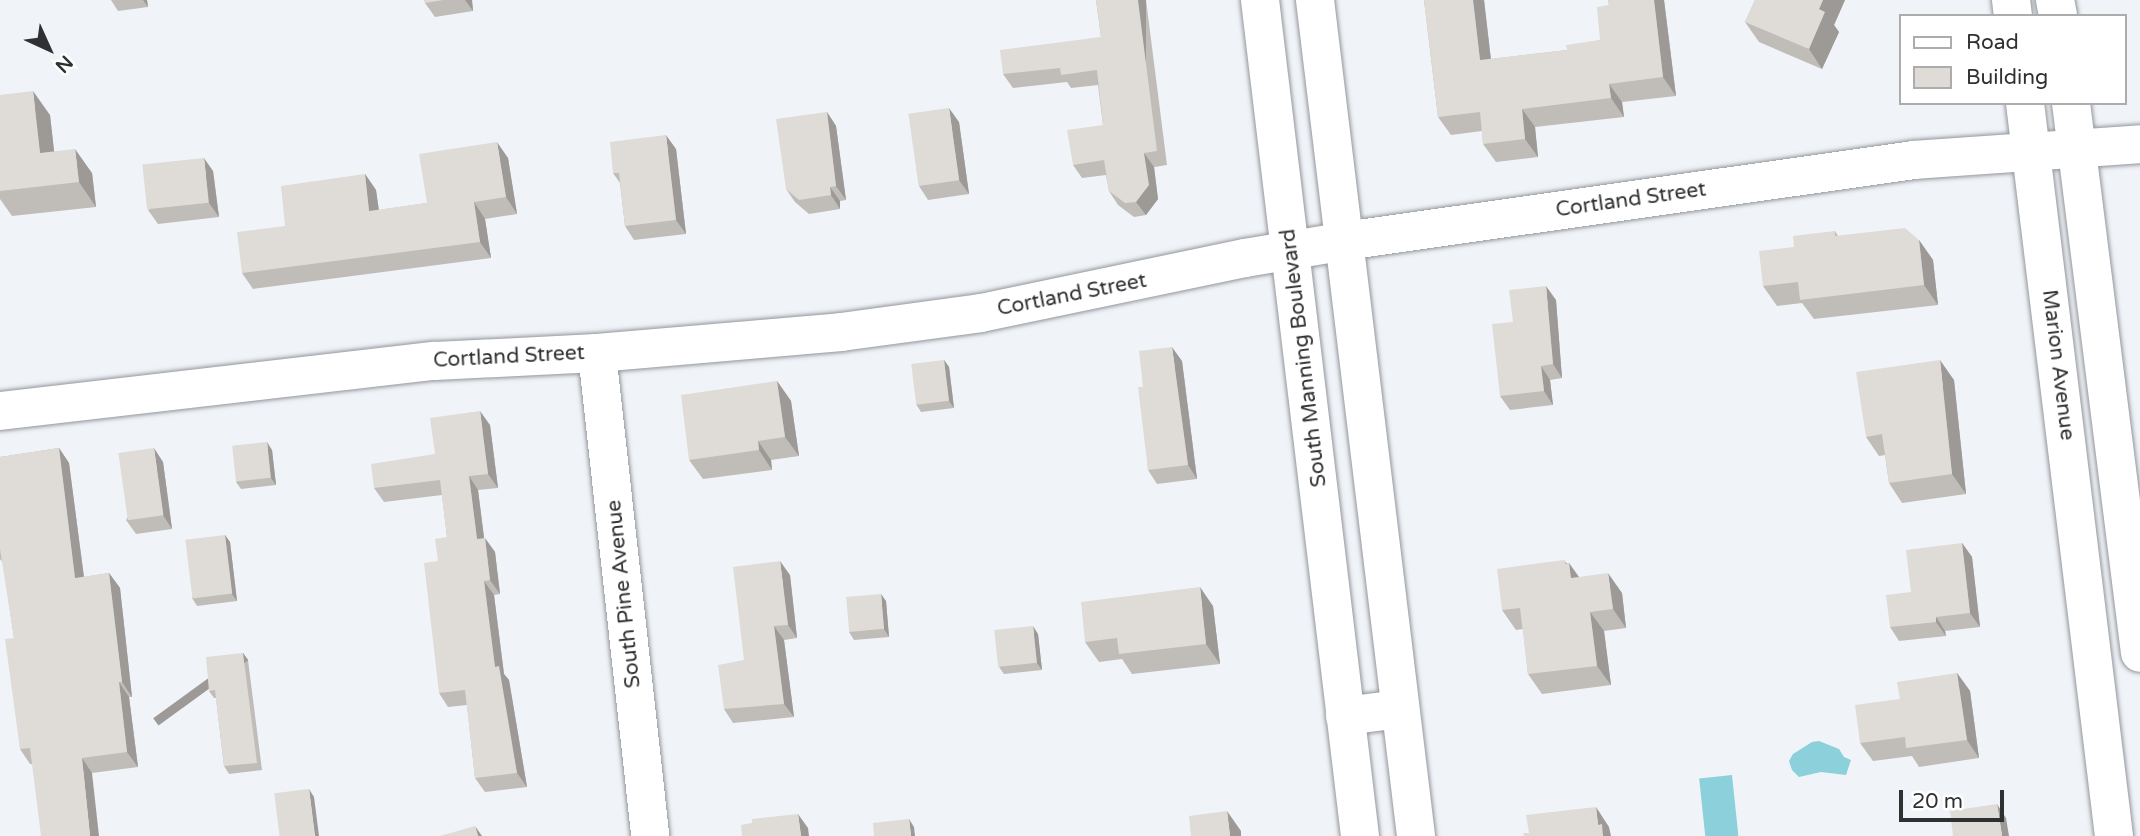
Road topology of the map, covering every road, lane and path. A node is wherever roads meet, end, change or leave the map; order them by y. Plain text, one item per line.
1 (1260, 0) edge
2 (1315, 0) edge
3 (2025, 105) edge
4 (2071, 105) edge
5 (2140, 144) edge
6 (2078, 147) junction
7 (2031, 151) junction
8 (1345, 241) junction
9 (1292, 250) junction
10 (597, 353) junction
11 (0, 411) edge
12 (2090, 627) junction
13 (2138, 639) edge
14 (1400, 709) junction
15 (1345, 716) junction
16 (650, 836) edge
17 (1360, 836) edge
18 (1416, 836) edge
19 (2114, 836) edge

1 - 9 street, South Manning Boulevard
2 - 8 street
3 - 7 street, Marion Avenue
4 - 6 street
5 - 6 street, Cortland Street
6 - 7 street, Cortland Street
6 - 13 street
7 - 8 street, Cortland Street
7 - 12 street, Marion Avenue
8 - 9 street, Cortland Street
8 - 14 street
9 - 10 street, Cortland Street
9 - 15 street, South Manning Boulevard
10 - 11 street, Cortland Street
10 - 16 street, South Pine Avenue
12 - 13 street
12 - 19 street, Marion Avenue
14 - 15 street
14 - 18 street
15 - 17 street, South Manning Boulevard

